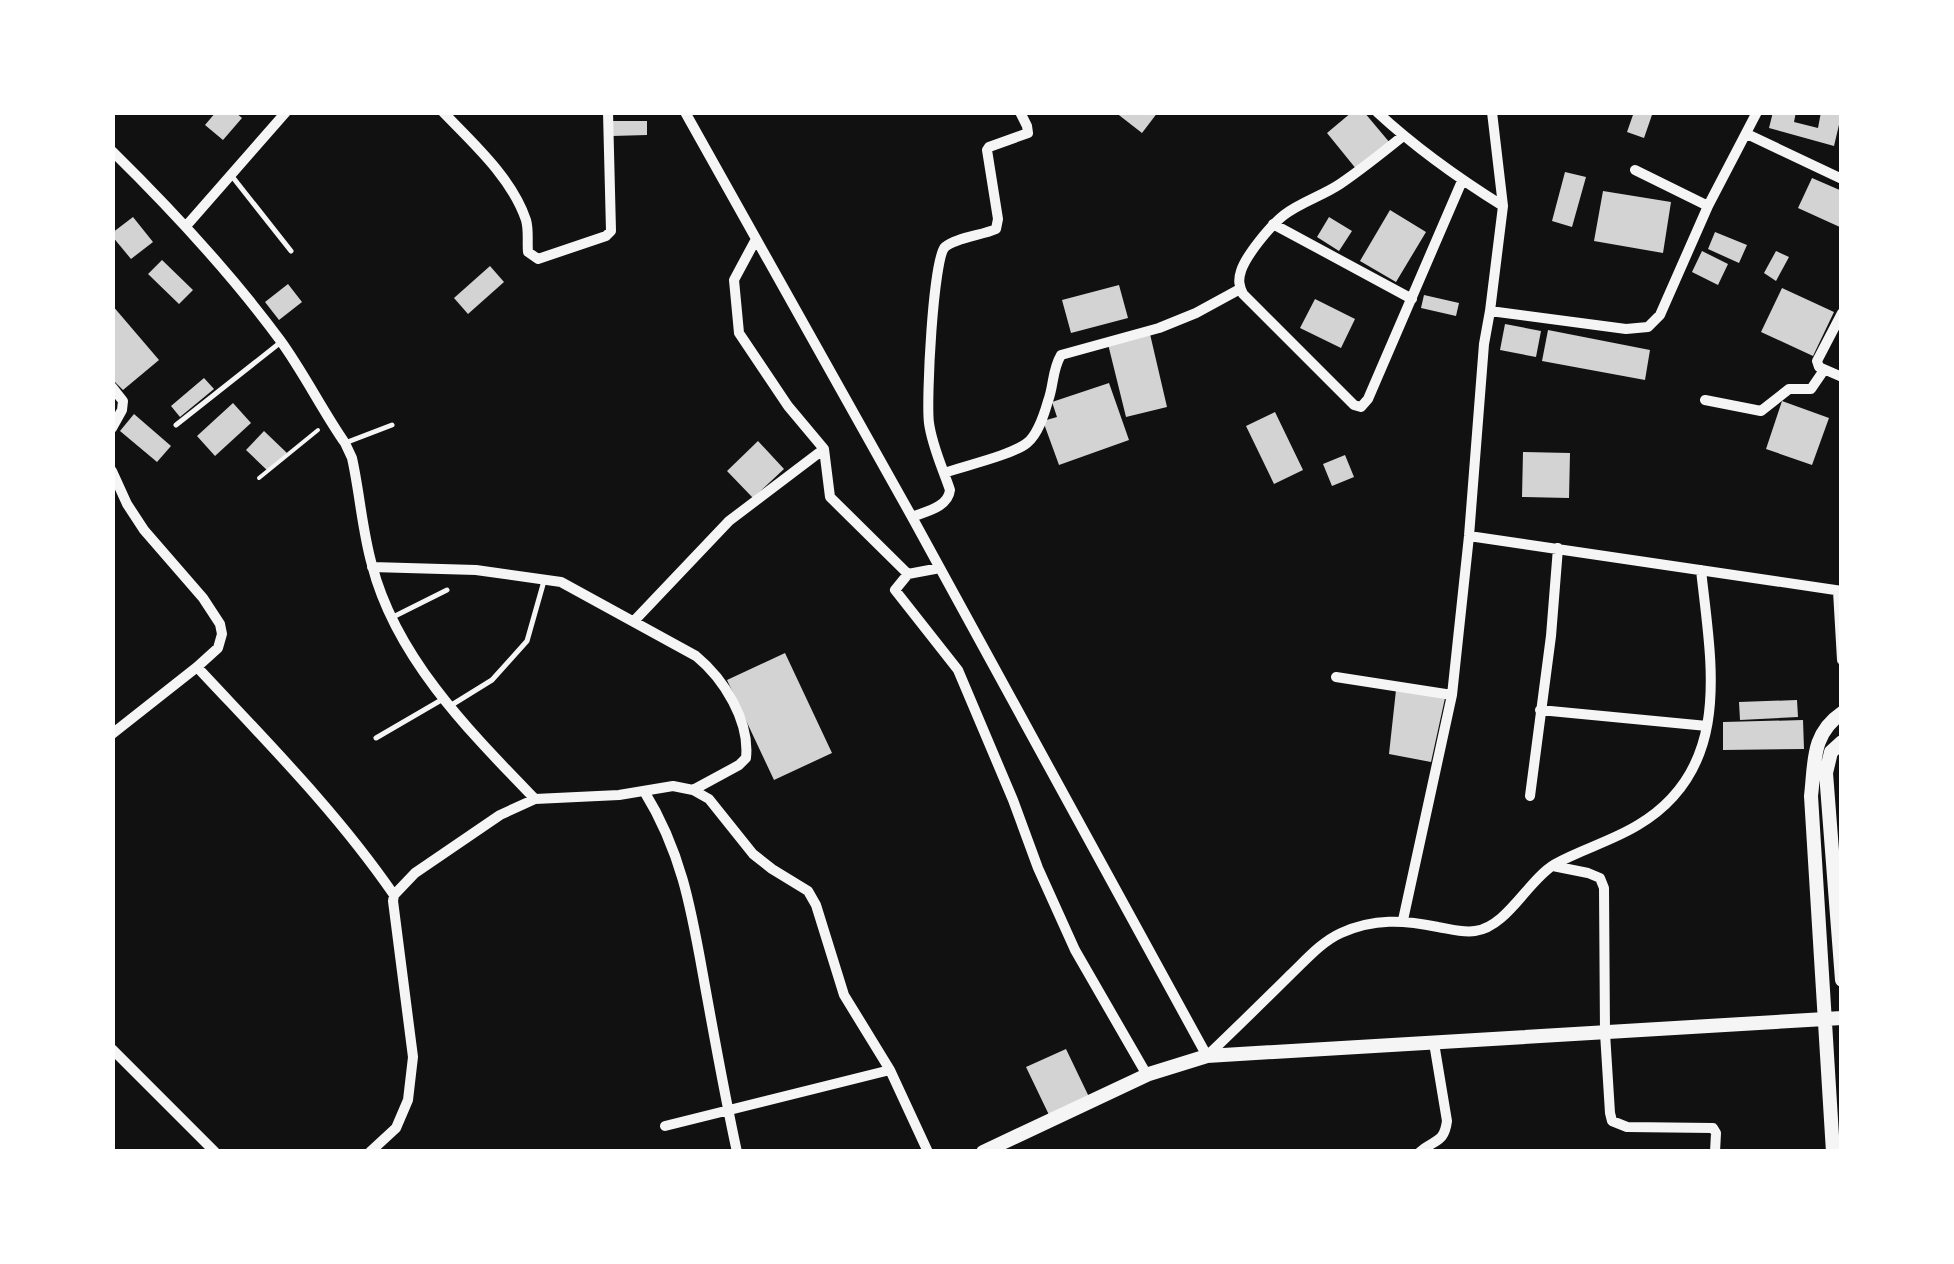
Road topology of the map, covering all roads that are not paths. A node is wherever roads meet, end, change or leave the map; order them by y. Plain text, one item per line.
1 (286, 112) edge
2 (442, 112) edge
3 (608, 112) edge
4 (685, 112) edge
5 (1020, 112) edge
6 (1377, 112) edge
7 (1492, 112) edge
8 (1757, 112) edge
9 (1747, 134) junction
10 (1403, 136) junction
11 (112, 151) edge
12 (1635, 170) dead end
13 (231, 175) junction
14 (1842, 179) edge
15 (1462, 181) junction
16 (1503, 206) junction
17 (1708, 206) junction
18 (1274, 224) junction
19 (187, 225) junction
20 (756, 239) junction
21 (291, 251) dead end
22 (1240, 289) junction
23 (1412, 299) junction
24 (1490, 311) junction
25 (1842, 313) edge
26 (281, 342) junction
27 (1824, 370) junction
28 (1842, 376) edge
29 (112, 387) edge
30 (1704, 400) dead end
31 (176, 425) dead end
32 (392, 425) dead end
33 (112, 428) edge
34 (346, 444) junction
35 (824, 449) junction
36 (112, 471) edge
37 (944, 473) junction
38 (912, 517) junction
39 (1469, 536) junction
40 (1558, 548) junction
41 (372, 568) junction
42 (940, 568) junction
43 (1701, 570) junction
44 (908, 574) junction
45 (545, 578) junction
46 (447, 590) dead end
47 (1840, 591) edge
48 (391, 618) junction
49 (634, 620) junction
50 (1842, 660) edge
51 (197, 668) junction
52 (1336, 677) dead end
53 (1452, 695) junction
54 (448, 702) junction
55 (1540, 710) junction
56 (1842, 713) edge
57 (1707, 726) junction
58 (112, 734) edge
59 (376, 738) dead end
60 (1842, 742) edge
61 (693, 790) junction
62 (644, 791) junction
63 (1530, 796) dead end
64 (534, 799) junction
65 (1552, 866) junction
66 (394, 895) junction
67 (1403, 920) junction
68 (1842, 980) edge
69 (1834, 1018) edge
70 (1605, 1033) junction
71 (1434, 1043) junction
72 (112, 1049) edge
73 (1208, 1056) junction
74 (890, 1070) junction
75 (1148, 1075) junction
76 (728, 1111) junction
77 (665, 1126) dead end
78 (216, 1152) edge
79 (370, 1152) edge
80 (736, 1152) edge
81 (928, 1152) edge
82 (982, 1152) edge
83 (1420, 1152) edge
84 (1716, 1152) edge
85 (1834, 1152) edge

1 - 13 street
2 - 3 street
4 - 20 street
5 - 37 street
6 - 10 street
7 - 16 street
8 - 9 street
9 - 14 street
9 - 17 street
10 - 15 street
10 - 18 street
11 - 19 street
12 - 17 street
13 - 19 street
13 - 21 lane
15 - 16 street
15 - 23 street
16 - 24 street
17 - 24 street
18 - 22 street
18 - 23 street
19 - 26 street
20 - 35 street
20 - 38 street
22 - 23 street
22 - 37 street
24 - 39 street
25 - 27 street
26 - 31 lane
26 - 34 street
27 - 28 street
27 - 30 street
29 - 33 street
32 - 34 lane
34 - 41 street
35 - 44 street
35 - 49 street
36 - 51 street
37 - 38 street
38 - 42 street
39 - 40 street
39 - 53 street
40 - 43 street
40 - 55 street
41 - 45 street
41 - 48 street
42 - 44 street
42 - 73 street
43 - 47 street
43 - 57 street
44 - 75 street
45 - 49 street
45 - 54 lane
46 - 48 lane
47 - 50 street
48 - 54 street
49 - 61 street
51 - 58 street
51 - 66 street
52 - 53 street
53 - 67 street
54 - 59 lane
54 - 64 street
55 - 57 street
55 - 63 street
56 - 69 street
57 - 65 street
60 - 68 street
61 - 62 street
61 - 74 street
62 - 64 street
62 - 76 street
64 - 66 street
65 - 67 street
65 - 70 street
66 - 79 street
67 - 73 street
69 - 70 street
69 - 85 street
70 - 71 street
70 - 84 street
71 - 73 street
71 - 83 street
72 - 78 street
73 - 75 street
74 - 76 street
74 - 81 street
75 - 82 street
76 - 77 street
76 - 80 street

